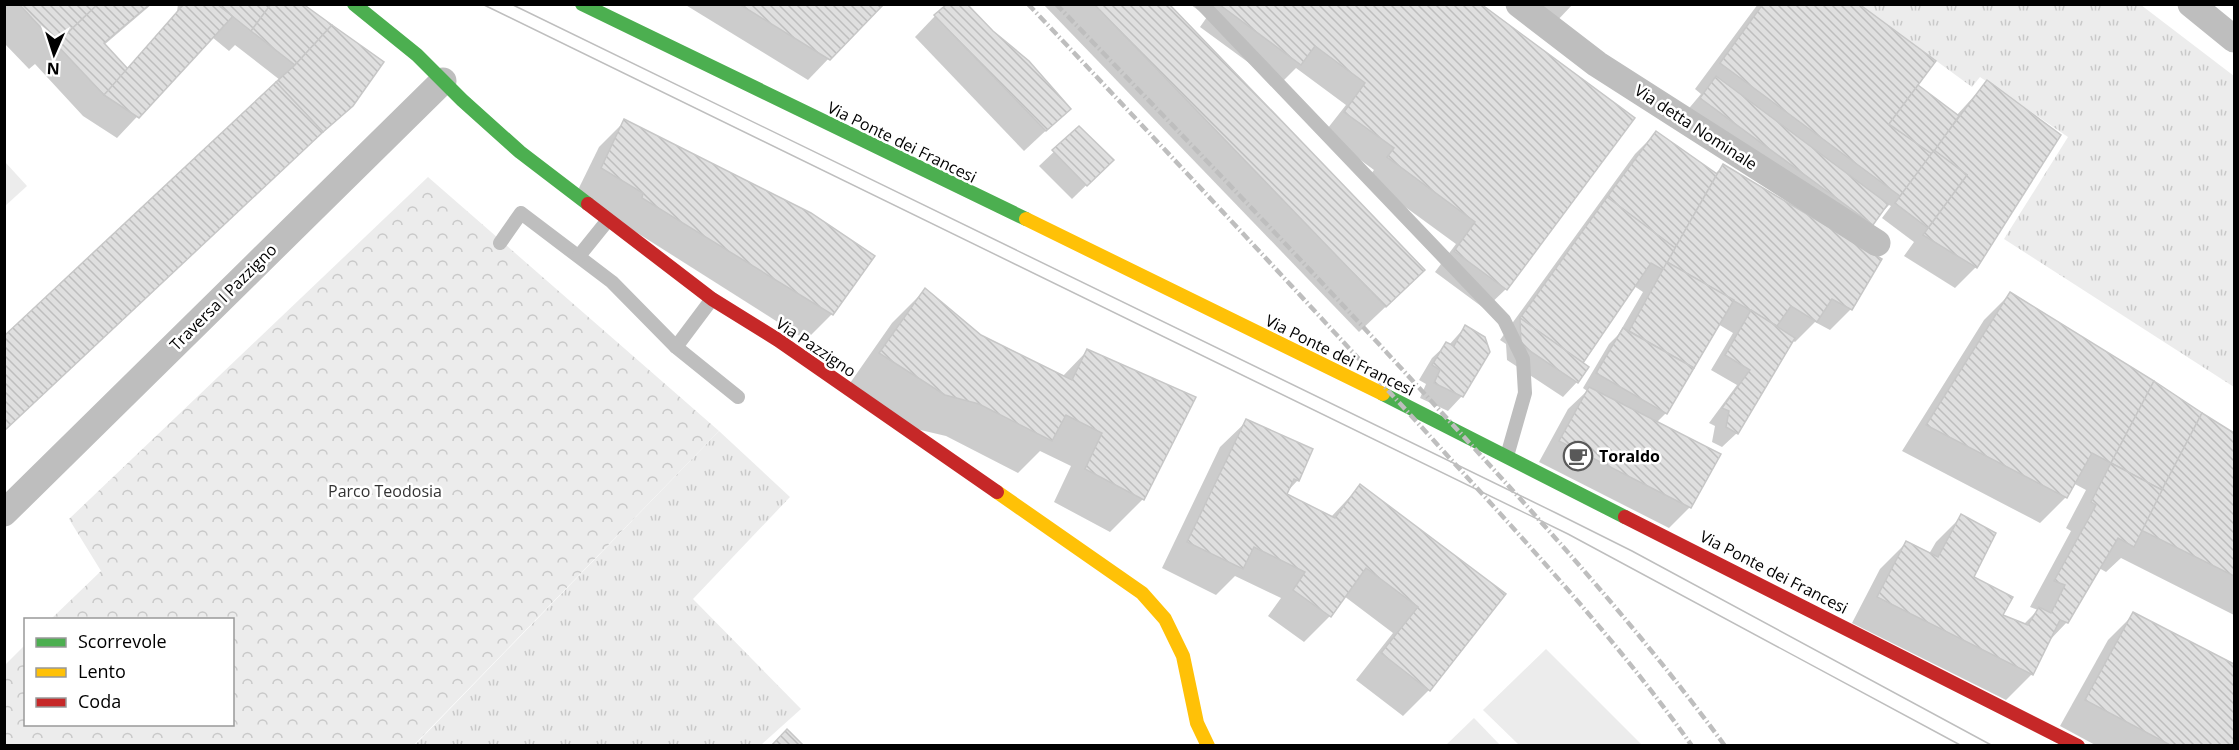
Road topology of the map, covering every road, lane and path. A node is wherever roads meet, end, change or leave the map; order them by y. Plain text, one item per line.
1 (354, 4) edge
2 (582, 4) edge
3 (1202, 4) edge
4 (1519, 4) edge
5 (2191, 4) edge
6 (2235, 39) edge
7 (443, 81) junction
8 (608, 220) junction
9 (500, 243) dead end
10 (1877, 243) dead end
11 (579, 256) junction
12 (712, 299) junction
13 (676, 347) junction
14 (738, 397) dead end
15 (1502, 453) junction
16 (9, 500) edge
17 (1209, 746) edge
18 (2078, 746) edge

1 - 7 main road, Via Pazzigno
2 - 15 main road, Via Ponte dei Francesi
3 - 15 lane
4 - 10 street, Via detta Nominale
5 - 6 street
7 - 8 main road, Via Pazzigno
7 - 16 street, Traversa I Pazzigno
8 - 11 lane
8 - 12 main road, Via Pazzigno
9 - 11 lane
11 - 13 lane
12 - 13 lane
12 - 17 main road, Via Pazzigno
13 - 14 lane
15 - 18 main road, Via Ponte dei Francesi

